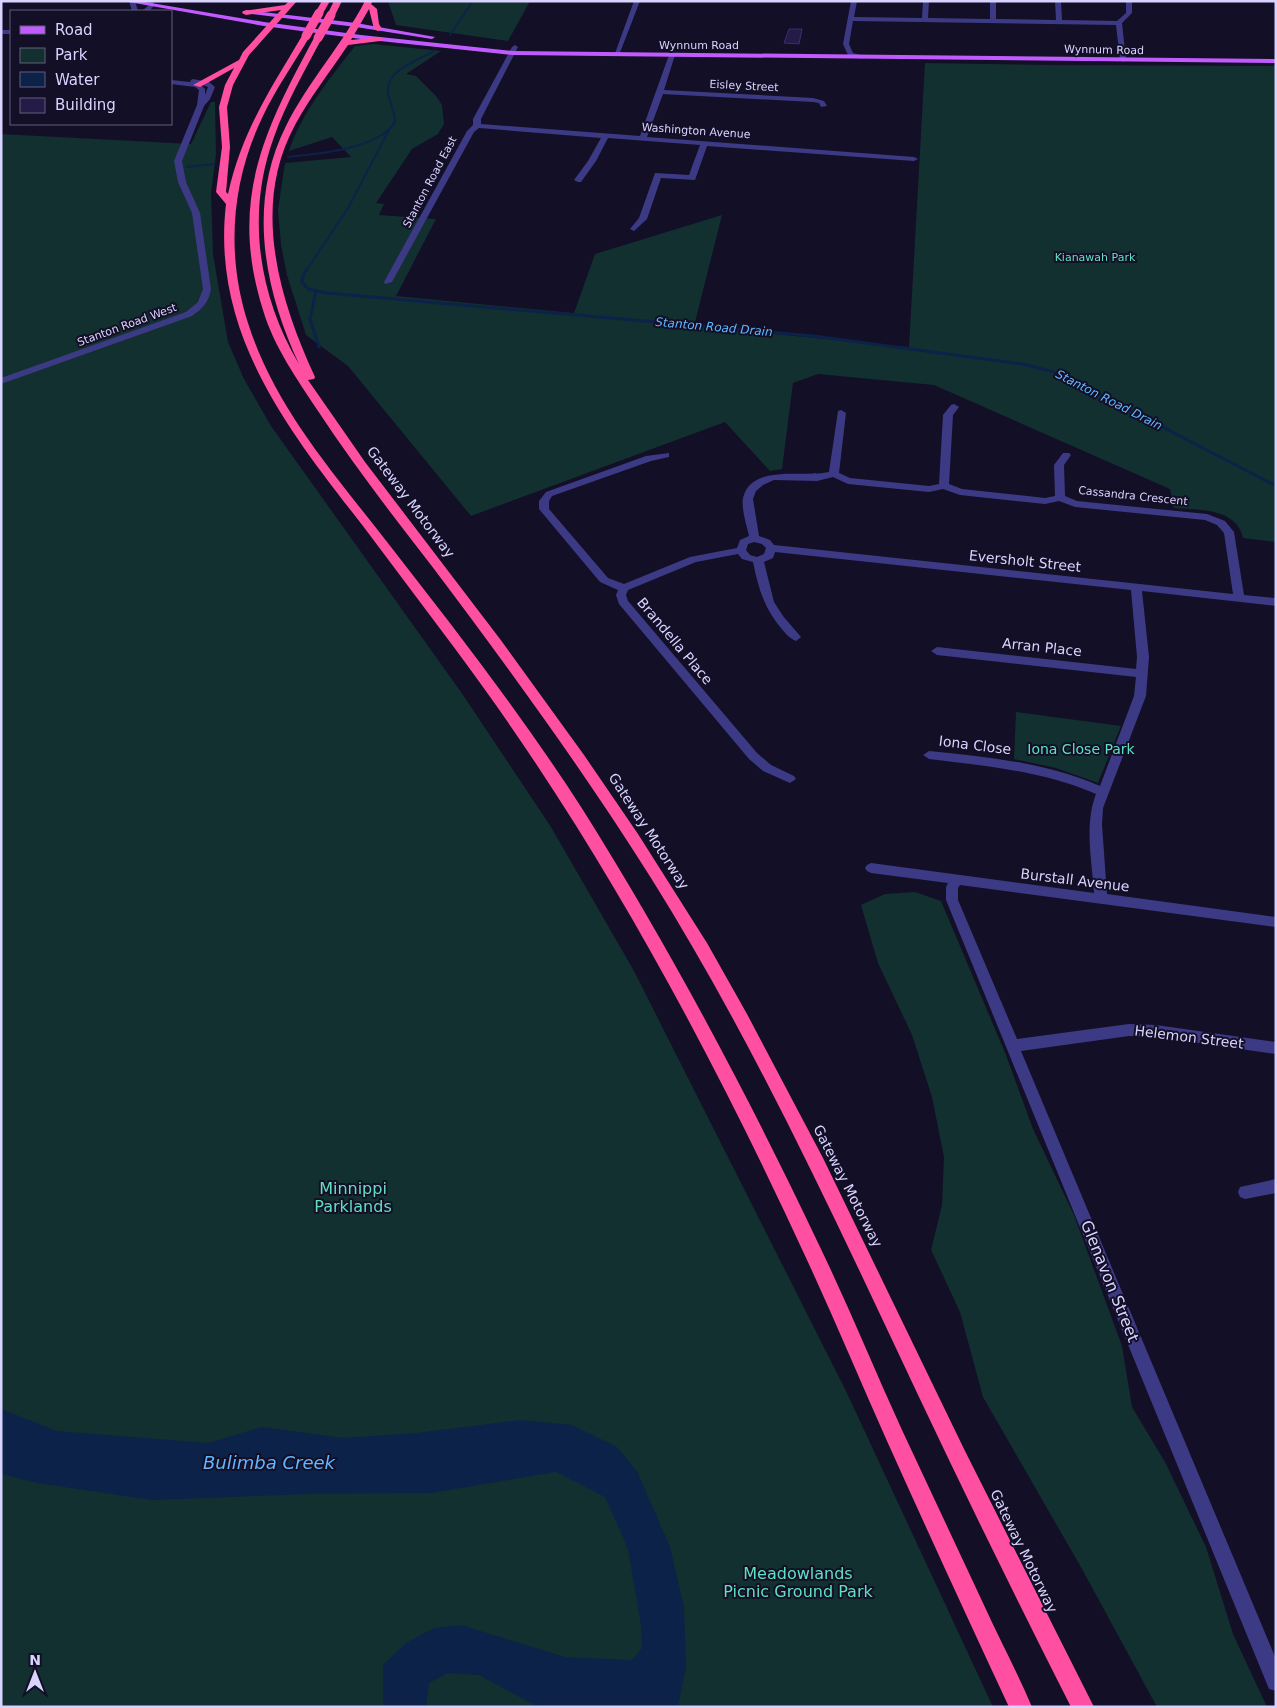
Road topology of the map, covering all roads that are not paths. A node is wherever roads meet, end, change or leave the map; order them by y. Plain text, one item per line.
1 (165, 1) edge
2 (326, 1) edge
3 (338, 1) edge
4 (637, 1) edge
5 (854, 1) edge
6 (926, 1) edge
7 (993, 1) edge
8 (1058, 1) edge
9 (1129, 1) edge
10 (129, 2) edge
11 (368, 3) edge
12 (290, 4) edge
13 (152, 6) edge
14 (229, 10) dead end
15 (242, 12) joint
16 (278, 16) junction
17 (851, 19) junction
18 (925, 20) junction
19 (993, 20) junction
20 (1060, 21) junction
21 (1119, 23) junction
22 (271, 25) junction
23 (356, 25) junction
24 (253, 28) junction
25 (378, 29) junction
26 (350, 35) junction
27 (380, 39) junction
28 (254, 43) junction
29 (345, 44) junction
30 (514, 50) junction
31 (848, 51) junction
32 (617, 52) junction
33 (974, 53) junction
34 (672, 55) junction
35 (1276, 56) edge
36 (862, 57) junction
37 (1123, 57) junction
38 (986, 59) junction
39 (1276, 61) edge
40 (240, 62) junction
41 (174, 82) edge
42 (200, 84) junction
43 (660, 92) junction
44 (823, 106) dead end
45 (477, 126) junction
46 (605, 136) junction
47 (644, 139) junction
48 (704, 143) junction
49 (914, 159) dead end
50 (578, 180) dead end
51 (230, 202) junction
52 (634, 229) dead end
53 (388, 282) dead end
54 (1, 381) edge
55 (309, 390) junction
56 (954, 407) dead end
57 (841, 413) dead end
58 (666, 455) dead end
59 (1066, 455) dead end
60 (834, 474) junction
61 (944, 486) junction
62 (1060, 498) junction
63 (754, 538) junction
64 (772, 548) junction
65 (741, 550) junction
66 (758, 560) junction
67 (1136, 587) junction
68 (624, 588) junction
69 (1239, 598) junction
70 (1276, 602) edge
71 (796, 637) dead end
72 (937, 651) dead end
73 (1143, 674) junction
74 (929, 755) dead end
75 (790, 779) dead end
76 (1103, 792) junction
77 (871, 868) dead end
78 (957, 880) junction
79 (1101, 898) junction
80 (1276, 922) edge
81 (1013, 1046) junction
82 (1276, 1048) edge
83 (1276, 1186) edge
84 (1245, 1192) dead end
85 (1276, 1682) edge
86 (1021, 1707) edge
87 (1083, 1707) edge

1 - 14 main road
2 - 51 highway, bridge
3 - 55 highway, Gateway Motorway, bridge
4 - 32 street
5 - 17 street
6 - 18 street
7 - 19 street
8 - 20 street
9 - 21 street
10 - 13 main road
11 - 23 highway
11 - 25 highway
12 - 15 highway
12 - 16 highway
13 - 24 main road, Wynnum Road
15 - 16 main road, Wynnum Road
16 - 22 highway
16 - 23 main road, Wynnum Road
17 - 18 street
17 - 31 street
18 - 19 street
19 - 20 street
20 - 21 street
21 - 37 street
22 - 24 main road, Wynnum Road
22 - 26 main road, Wynnum Road
22 - 28 highway
23 - 25 main road, Wynnum Road
23 - 26 highway
24 - 28 highway
25 - 30 main road, Wynnum Road
26 - 27 main road, Wynnum Road
26 - 29 highway
27 - 29 highway
27 - 30 main road, Wynnum Road
28 - 40 highway
29 - 55 highway
30 - 32 main road, Wynnum Road
30 - 45 street, Stanton Road East
31 - 32 main road, Wynnum Road
31 - 33 main road, Wynnum Road
31 - 36 street
32 - 34 main road, Wynnum Road
33 - 37 main road, Wynnum Road
33 - 38 main road
34 - 36 main road, Wynnum Road
34 - 43 street
35 - 37 main road, Wynnum Road
36 - 38 main road, Wynnum Road
37 - 38 main road, Wynnum Road
37 - 39 main road, Wynnum Road
40 - 42 highway
40 - 51 highway
41 - 42 street
42 - 54 street, Stanton Road West
43 - 44 street, Eisley Street
43 - 47 street
45 - 46 street, Washington Avenue
45 - 53 street, Stanton Road East
46 - 47 street, Washington Avenue
46 - 50 street
47 - 48 street, Washington Avenue
48 - 49 street, Washington Avenue
48 - 52 street
51 - 86 highway
55 - 87 highway, Gateway Motorway
56 - 61 street
57 - 60 street
58 - 68 street, Brandella Place
59 - 62 street
60 - 61 street, Cassandra Crescent
60 - 63 street, Cassandra Crescent
61 - 62 street, Cassandra Crescent
62 - 69 street, Cassandra Crescent
63 - 64 street, Eversholt Street
63 - 65 street
64 - 66 street
64 - 67 street, Eversholt Street
65 - 66 street
65 - 68 street
66 - 71 street
67 - 69 street, Eversholt Street
67 - 73 street
68 - 75 street, Brandella Place
69 - 70 street, Eversholt Street
72 - 73 street, Arran Place
73 - 76 street
74 - 76 street, Iona Close
76 - 79 street
77 - 78 street, Burstall Avenue
78 - 79 street, Burstall Avenue
78 - 81 street, Glenavon Street
79 - 80 street, Burstall Avenue
81 - 82 street, Helemon Street
81 - 85 street, Glenavon Street
83 - 84 street

